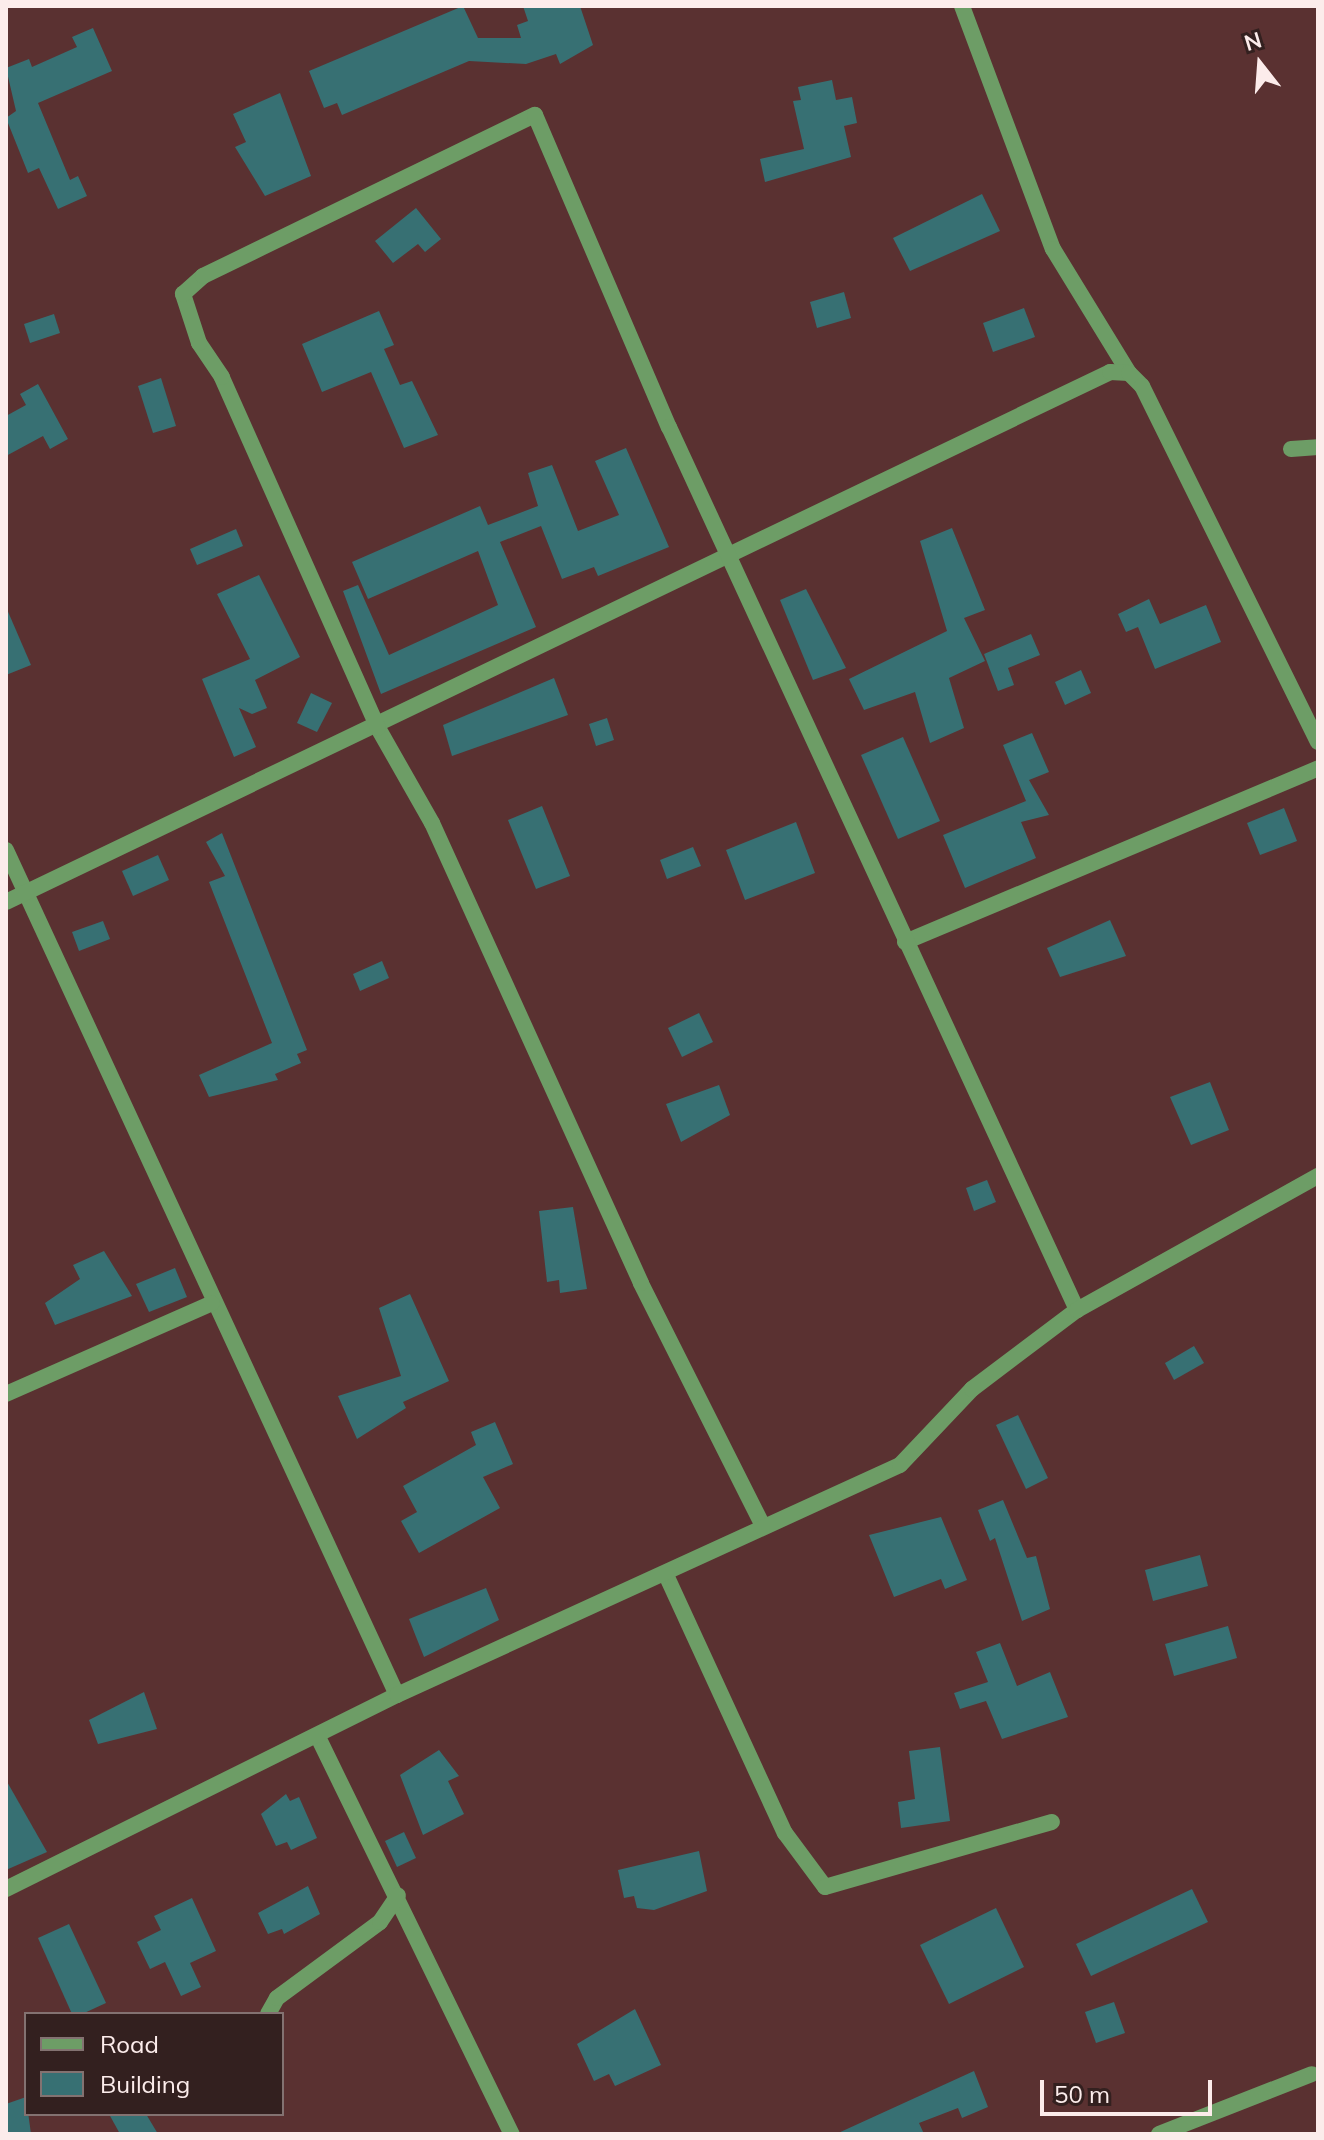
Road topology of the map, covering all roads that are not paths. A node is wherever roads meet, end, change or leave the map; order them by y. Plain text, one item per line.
1 (962, 6) edge
2 (1129, 373) junction
3 (1318, 447) edge
4 (1291, 449) dead end
5 (732, 557) junction
6 (378, 728) junction
7 (1318, 742) edge
8 (1318, 768) edge
9 (6, 850) edge
10 (25, 893) junction
11 (6, 902) edge
12 (905, 942) junction
13 (1318, 1176) edge
14 (212, 1303) junction
15 (1077, 1310) junction
16 (6, 1394) edge
17 (763, 1526) junction
18 (667, 1577) junction
19 (397, 1695) junction
20 (318, 1737) junction
21 (1052, 1822) dead end
22 (6, 1889) edge
23 (398, 1895) junction
24 (270, 2012) edge
25 (1312, 2074) dead end
26 (512, 2134) edge
27 (1159, 2134) edge

1 - 2 street
2 - 5 street
2 - 7 street
3 - 4 street
5 - 6 street
5 - 6 street
5 - 12 street
6 - 10 street
6 - 17 street
8 - 12 street
9 - 10 street
10 - 11 street
10 - 14 street
12 - 15 street
13 - 15 street
14 - 16 street
14 - 19 street
15 - 17 street
17 - 18 street
18 - 19 street
18 - 21 street
19 - 20 street
20 - 22 street
20 - 23 street
23 - 24 street
23 - 26 street
25 - 27 street

